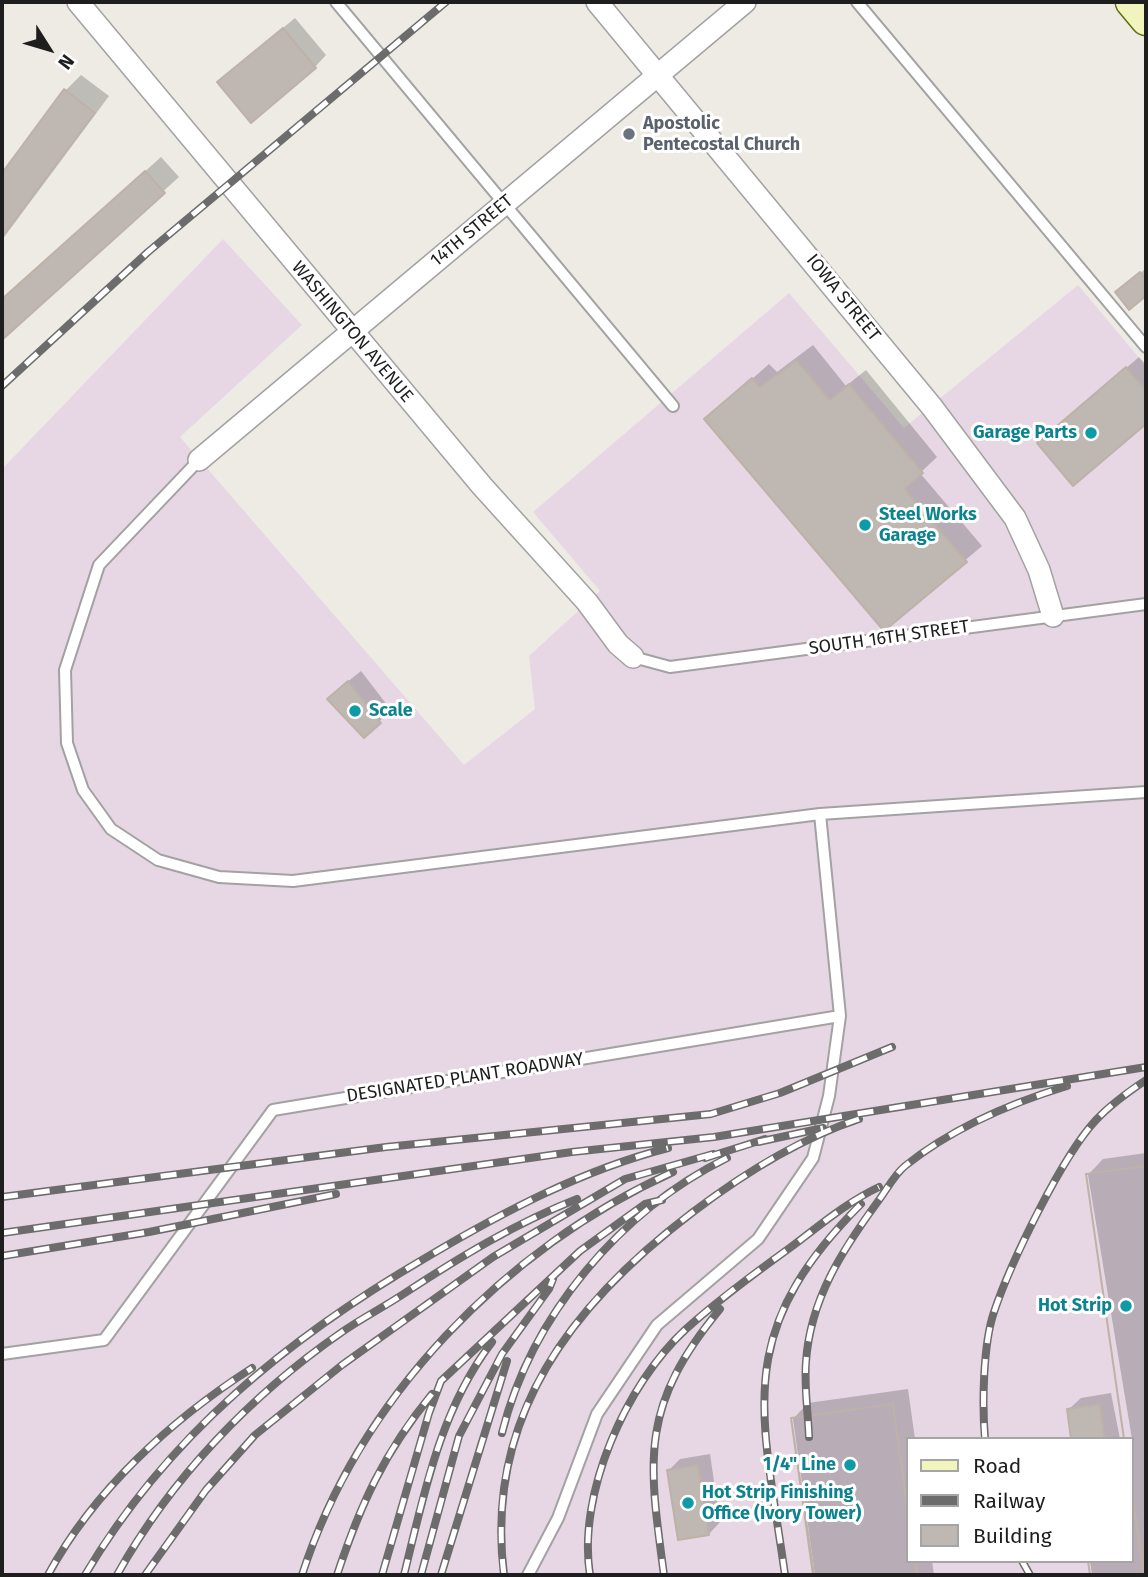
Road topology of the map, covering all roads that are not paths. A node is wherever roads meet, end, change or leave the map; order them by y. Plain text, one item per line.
1 (78, 2) edge
2 (336, 2) edge
3 (597, 2) edge
4 (744, 2) edge
5 (857, 2) edge
6 (1131, 2) edge
7 (1146, 20) edge
8 (658, 75) junction
9 (504, 204) junction
10 (351, 332) junction
11 (1146, 347) edge
12 (673, 406) dead end
13 (199, 460) joint
14 (1146, 604) edge
15 (1053, 616) junction
16 (634, 657) joint
17 (1146, 792) edge
18 (820, 814) junction
19 (840, 1016) junction
20 (2, 1354) edge
21 (528, 1575) edge

1 - 10 street, WASHINGTON AVENUE
2 - 9 lane
3 - 8 street, IOWA STREET
4 - 8 street, 14TH STREET
5 - 11 lane
6 - 7 main road
8 - 9 street, 14TH STREET
8 - 15 street, IOWA STREET
9 - 10 street, 14TH STREET
9 - 12 lane
10 - 13 street, 14TH STREET
10 - 16 street, WASHINGTON AVENUE
13 - 18 lane
14 - 15 lane, SOUTH 16TH STREET
15 - 16 lane, SOUTH 16TH STREET
17 - 18 lane
18 - 19 lane
19 - 20 lane, DESIGNATED PLANT ROADWAY
19 - 21 lane

